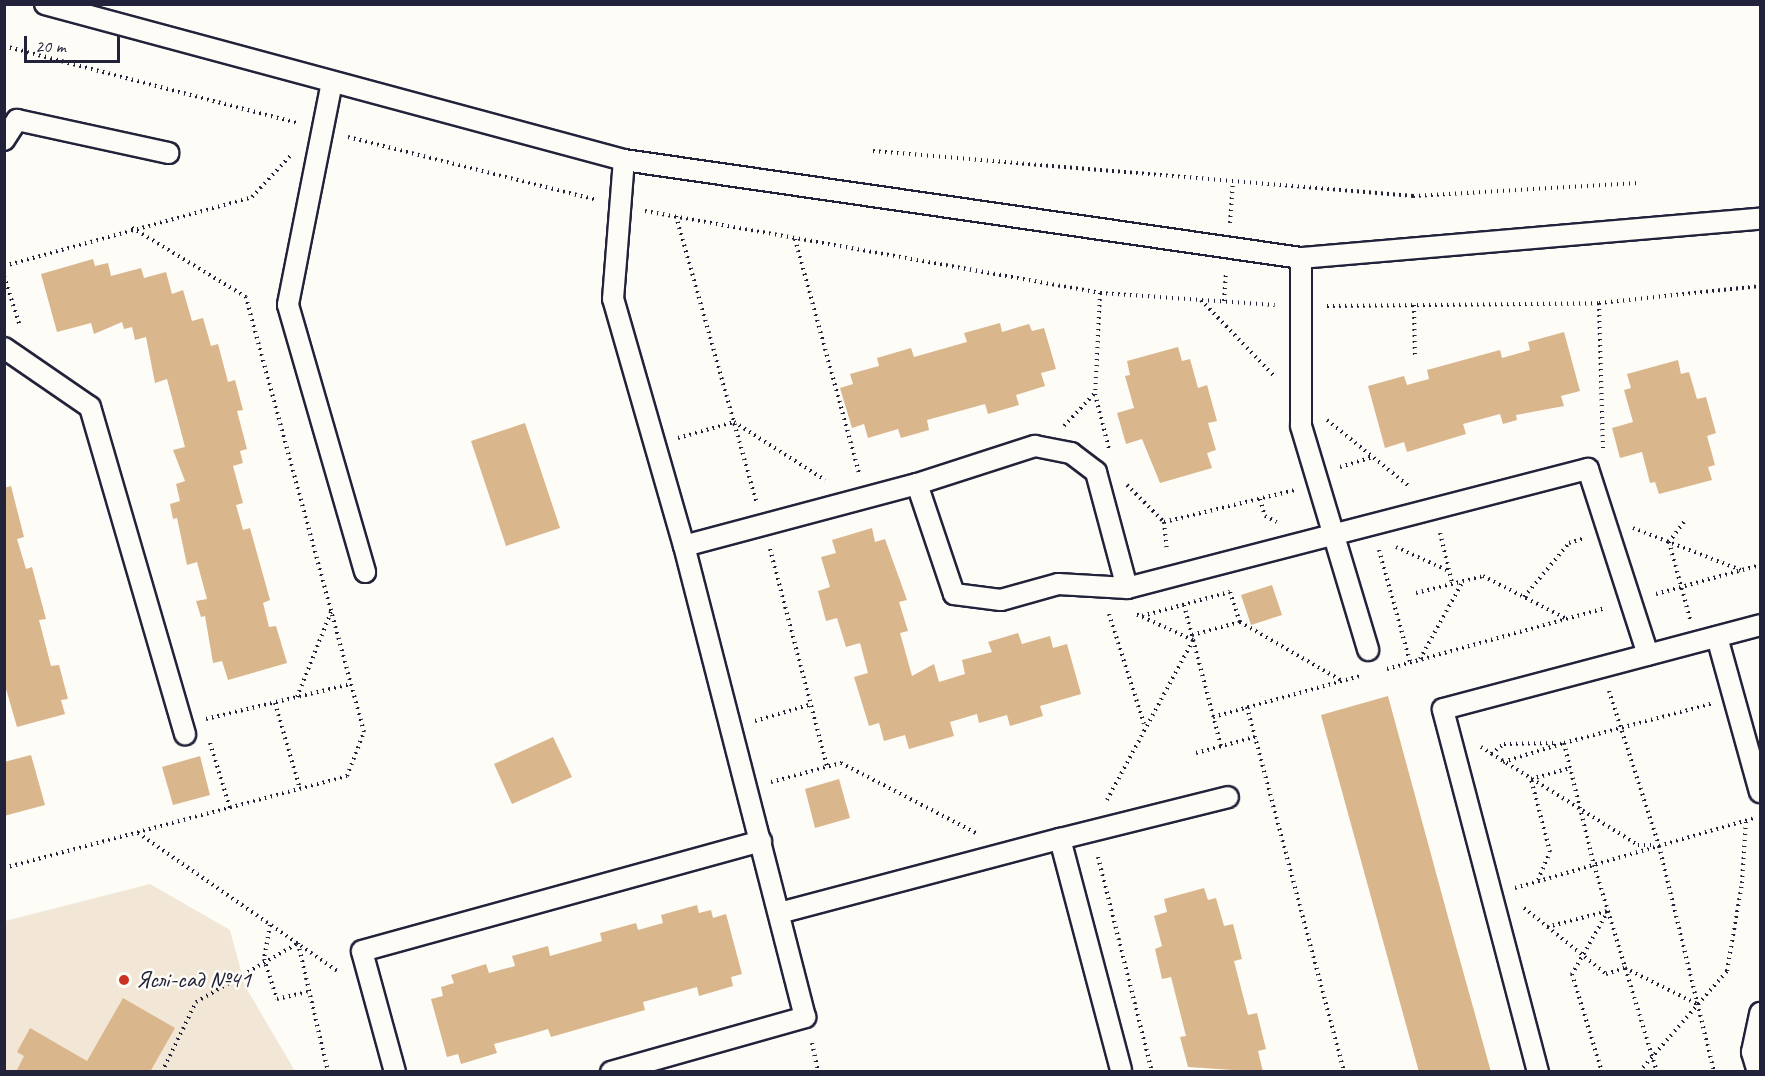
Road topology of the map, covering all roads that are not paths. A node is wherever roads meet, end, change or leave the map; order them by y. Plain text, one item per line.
1 (45, 4) edge
2 (332, 82) junction
3 (4, 140) edge
4 (168, 153) dead end
5 (624, 160) junction
6 (1761, 219) edge
7 (1301, 258) junction
8 (4, 348) edge
9 (918, 484) junction
10 (1333, 533) junction
11 (684, 546) junction
12 (365, 572) dead end
13 (1127, 588) junction
14 (1761, 626) edge
15 (1717, 637) junction
16 (1368, 650) dead end
17 (1648, 655) junction
18 (185, 734) dead end
19 (1761, 792) edge
20 (1228, 797) dead end
21 (1060, 839) junction
22 (760, 841) junction
23 (779, 913) junction
24 (1760, 1020) edge
25 (1121, 1070) dead end
26 (395, 1071) edge
27 (611, 1071) edge
28 (1538, 1071) edge
29 (1758, 1071) edge

1 - 2 lane
2 - 5 lane
2 - 12 lane
3 - 4 lane
5 - 7 lane
5 - 11 lane
6 - 7 lane
7 - 10 lane
8 - 18 lane
9 - 11 lane
9 - 13 lane
9 - 13 lane
10 - 13 lane
10 - 16 lane
10 - 17 lane
11 - 22 lane
14 - 15 lane
15 - 17 lane
15 - 19 lane
17 - 28 lane
20 - 21 lane
21 - 23 lane
21 - 25 lane
22 - 23 lane
22 - 26 lane
23 - 27 lane
24 - 29 lane

